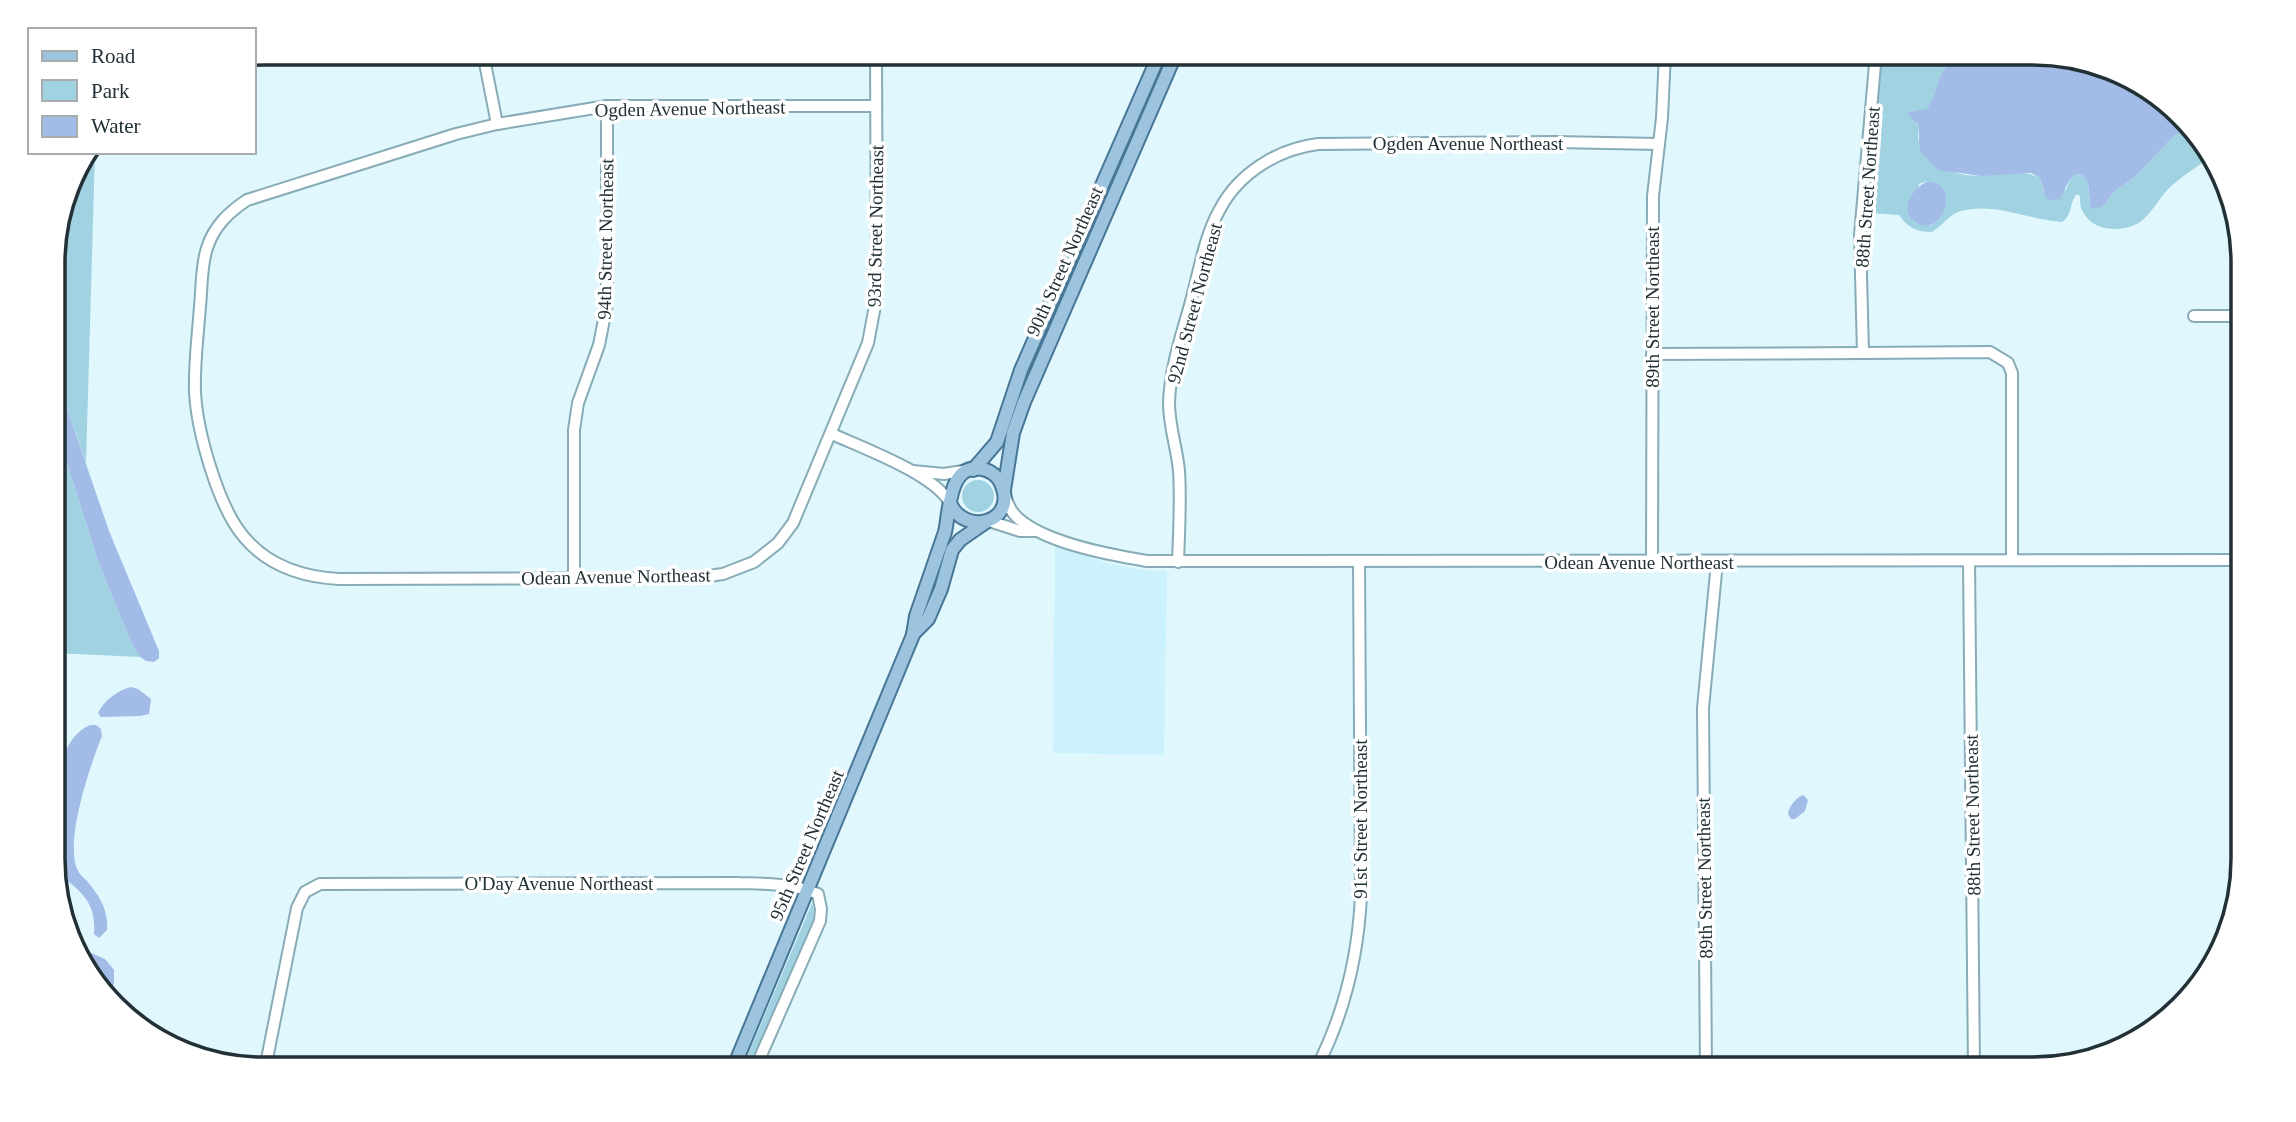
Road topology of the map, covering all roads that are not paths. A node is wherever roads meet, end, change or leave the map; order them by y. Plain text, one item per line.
1 (486, 65) edge
2 (876, 65) edge
3 (1154, 65) edge
4 (1170, 65) edge
5 (1664, 65) edge
6 (1876, 65) edge
7 (607, 106) junction
8 (876, 106) junction
9 (497, 124) junction
10 (1659, 144) junction
11 (1278, 155) joint
12 (227, 214) joint
13 (2193, 316) dead end
14 (2231, 316) edge
15 (1863, 353) junction
16 (1652, 354) junction
17 (832, 434) junction
18 (972, 470) junction
19 (913, 471) junction
20 (1004, 493) junction
21 (950, 503) junction
22 (988, 522) junction
23 (1039, 531) junction
24 (2012, 560) junction
25 (2231, 560) edge
26 (1969, 561) junction
27 (1178, 562) junction
28 (1359, 562) junction
29 (1652, 562) junction
30 (1717, 562) junction
31 (574, 578) junction
32 (913, 635) junction
33 (807, 890) junction
34 (267, 1057) edge
35 (738, 1057) edge
36 (760, 1057) edge
37 (1321, 1057) edge
38 (1706, 1057) edge
39 (1975, 1057) edge

1 - 9 street
2 - 8 street, 93rd Street Northeast
3 - 18 main road, 90th Street Northeast
4 - 20 main road, 90th Street Northeast
5 - 10 street, 89th Street Northeast
6 - 15 street, 88th Street Northeast
7 - 8 street, Ogden Avenue Northeast
7 - 9 street, Ogden Avenue Northeast
7 - 31 street, 94th Street Northeast
8 - 17 street, 93rd Street Northeast
9 - 12 street, Ogden Avenue Northeast
10 - 11 street, Ogden Avenue Northeast
10 - 16 street, 89th Street Northeast
11 - 27 street, 92nd Street Northeast
12 - 31 street, Odean Avenue Northeast
13 - 14 street
15 - 16 street
15 - 24 street
16 - 29 street, 89th Street Northeast
17 - 19 street
17 - 31 street, Odean Avenue Northeast
18 - 19 street
18 - 20 main road
18 - 21 main road
19 - 21 street
20 - 22 main road
20 - 23 street, Odean Avenue Northeast
21 - 22 main road
21 - 32 main road
22 - 23 street, Odean Avenue Northeast
22 - 32 main road
23 - 27 street, Odean Avenue Northeast
24 - 25 street, Odean Avenue Northeast
24 - 26 street, Odean Avenue Northeast
26 - 30 street, Odean Avenue Northeast
26 - 39 street, 88th Street Northeast
27 - 28 street, Odean Avenue Northeast
28 - 29 street, Odean Avenue Northeast
28 - 37 street, 91st Street Northeast
29 - 30 street, Odean Avenue Northeast
30 - 38 street, 89th Street Northeast
32 - 33 main road, 95th Street Northeast
33 - 34 street, O'Day Avenue Northeast
33 - 35 main road, 95th Street Northeast
33 - 36 street

